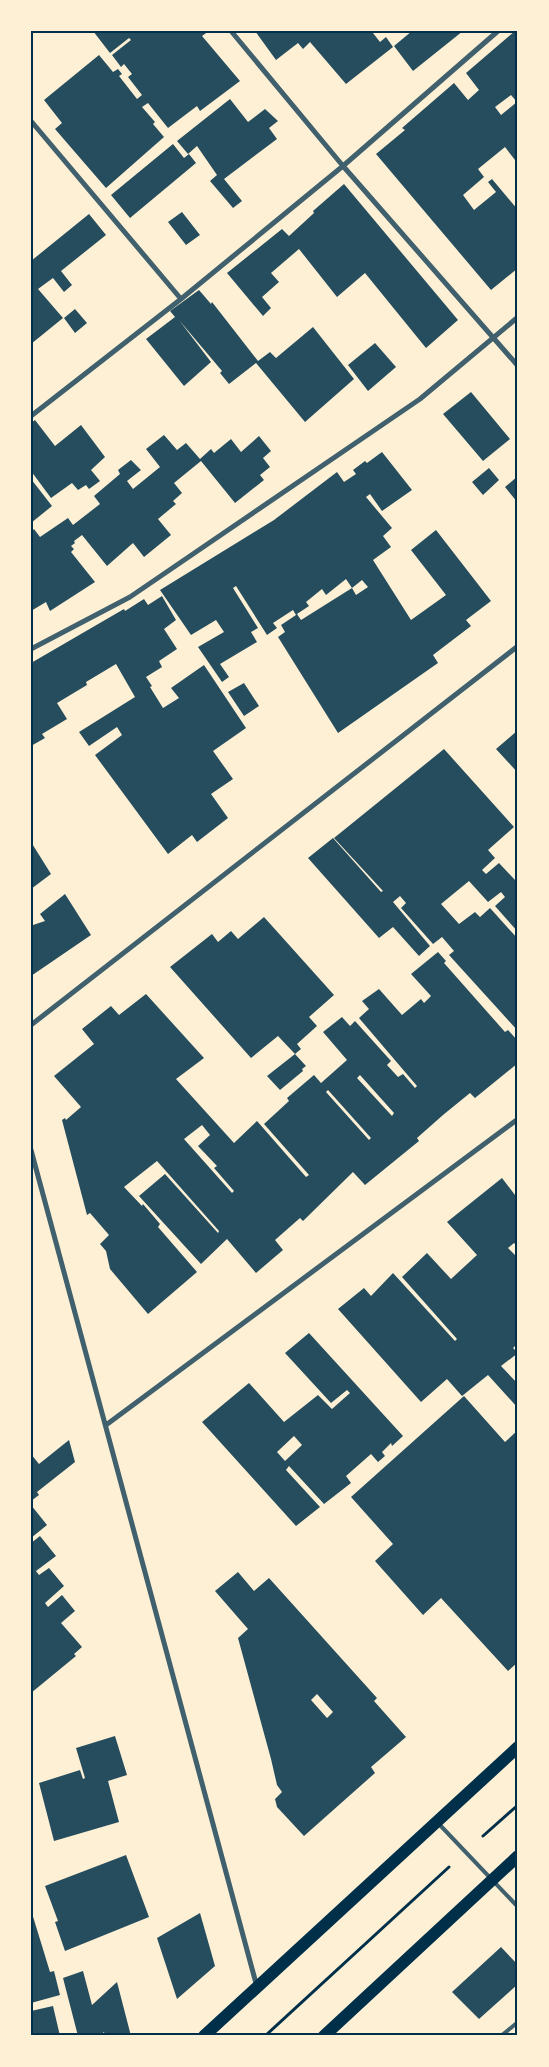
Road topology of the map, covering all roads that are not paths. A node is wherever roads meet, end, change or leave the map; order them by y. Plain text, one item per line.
1 (231, 31) edge
2 (498, 31) edge
3 (31, 121) edge
4 (343, 166) junction
5 (181, 299) junction
6 (518, 317) edge
7 (493, 339) junction
8 (518, 366) edge
9 (31, 416) edge
10 (518, 646) edge
11 (31, 650) edge
12 (31, 1025) edge
13 (518, 1118) edge
14 (31, 1150) edge
15 (106, 1425) junction
16 (518, 1747) edge
17 (436, 1821) junction
18 (518, 1856) edge
19 (492, 1879) junction
20 (518, 1907) edge
21 (257, 1987) junction
22 (518, 2022) edge
23 (204, 2036) edge
24 (324, 2036) edge
25 (501, 2036) edge

1 - 4 street
2 - 4 street
3 - 5 street
4 - 5 street
4 - 7 street
5 - 9 street
6 - 7 street
7 - 8 street
7 - 11 street
10 - 12 street
13 - 15 street
14 - 15 street
15 - 21 street
16 - 17 main road
17 - 19 lane
17 - 21 main road
18 - 19 main road
19 - 20 lane
19 - 24 main road
21 - 23 main road
22 - 25 lane

